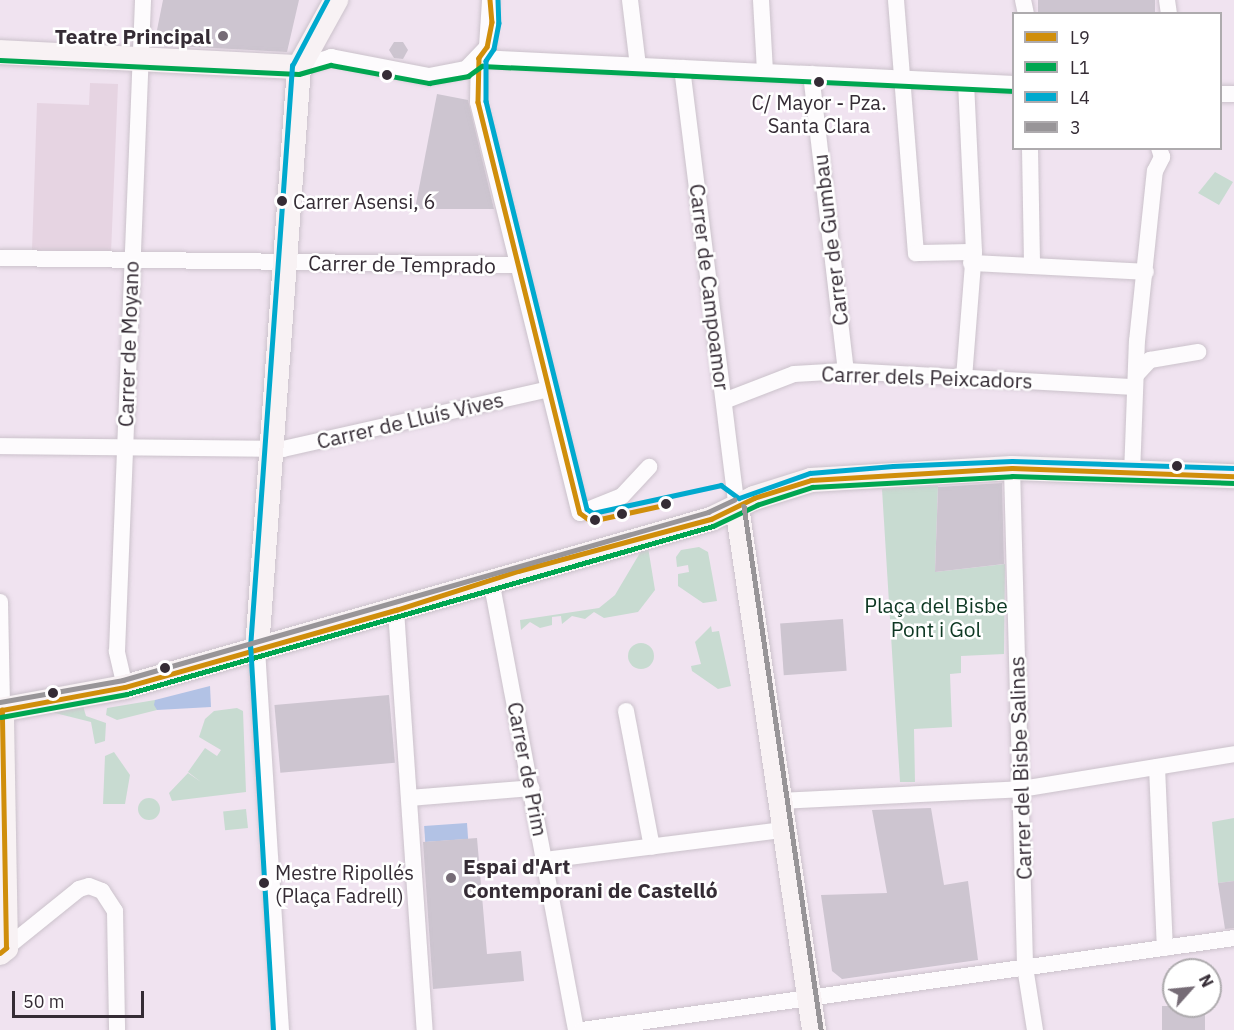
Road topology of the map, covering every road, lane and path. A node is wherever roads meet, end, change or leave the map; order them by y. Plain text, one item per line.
1 (144, 0) edge
2 (335, 0) edge
3 (490, 0) edge
4 (630, 0) edge
5 (761, 0) edge
6 (896, 0) edge
7 (0, 52) edge
8 (479, 58) junction
9 (139, 60) junction
10 (638, 66) junction
11 (299, 67) junction
12 (682, 68) junction
13 (765, 72) junction
14 (811, 74) junction
15 (902, 79) junction
16 (966, 81) junction
17 (1012, 84) edge
18 (1030, 150) edge
19 (1160, 153) edge
20 (973, 257) junction
21 (0, 258) edge
22 (131, 260) junction
23 (285, 263) junction
24 (518, 265) junction
25 (1032, 266) junction
26 (1146, 272) junction
27 (1198, 352) dead end
28 (846, 371) junction
29 (964, 378) junction
30 (1135, 381) junction
31 (549, 389) junction
32 (724, 401) junction
33 (0, 446) edge
34 (125, 447) junction
35 (271, 449) junction
36 (649, 467) dead end
37 (1012, 468) junction
38 (1132, 475) junction
39 (1234, 476) edge
40 (737, 507) junction
41 (491, 580) junction
42 (0, 602) edge
43 (396, 610) junction
44 (257, 649) junction
45 (126, 687) junction
46 (1, 710) edge
47 (626, 711) dead end
48 (1234, 754) edge
49 (1157, 766) junction
50 (532, 788) junction
51 (1021, 789) junction
52 (409, 798) junction
53 (779, 801) junction
54 (783, 830) junction
55 (652, 847) junction
56 (545, 860) junction
57 (1234, 938) edge
58 (1165, 948) junction
59 (3, 950) edge
60 (1025, 968) junction
61 (810, 998) junction
62 (117, 1030) edge
63 (281, 1030) edge
64 (425, 1030) edge
65 (576, 1030) edge
66 (582, 1030) edge
67 (814, 1030) edge
68 (1035, 1030) edge

1 - 9 street, Carrer de Moyano
2 - 11 street
3 - 8 street
4 - 10 street
5 - 13 street
6 - 15 street
7 - 9 street
8 - 10 street
8 - 11 street
8 - 24 street
9 - 11 street
9 - 22 street, Carrer de Moyano
10 - 12 street
11 - 23 street
12 - 13 street
12 - 32 street, Carrer de Campoamor
13 - 14 street
14 - 15 street
14 - 28 street, Carrer de Gumbau
15 - 16 street
15 - 20 street
16 - 17 street
16 - 20 street
18 - 25 street
19 - 26 street
20 - 25 street
20 - 29 street
21 - 22 street, Carrer de Temprado
22 - 23 street, Carrer de Temprado
22 - 34 street, Carrer de Moyano
23 - 24 street, Carrer de Temprado
23 - 35 street
24 - 31 street
25 - 26 street
26 - 30 street
27 - 30 street
28 - 29 street, Carrer dels Peixcadors
28 - 32 street, Carrer dels Peixcadors
29 - 30 street, Carrer dels Peixcadors
30 - 38 street
31 - 35 street, Carrer de Lluís Vives
31 - 36 street
32 - 40 street, Carrer de Campoamor
33 - 34 street, Carrer de Lluís Vives
34 - 35 street, Carrer de Lluís Vives
34 - 45 street, Carrer de Moyano
35 - 44 street
37 - 38 street
37 - 40 street
37 - 51 street, Carrer del Bisbe Salinas
38 - 39 street
40 - 41 street
40 - 53 street
41 - 43 street
41 - 50 street, Carrer de Prim
42 - 46 street
43 - 44 street
43 - 52 street
44 - 45 street
44 - 63 street
45 - 46 street
46 - 59 street
47 - 55 street
48 - 49 street
49 - 51 street
49 - 58 street
50 - 52 street
50 - 56 street, Carrer de Prim
51 - 53 street
51 - 60 street, Carrer del Bisbe Salinas
52 - 64 street
53 - 54 street
54 - 55 street
54 - 61 street
55 - 56 street
56 - 65 street, Carrer de Prim
57 - 58 street
58 - 60 street
59 - 62 street
60 - 61 street
60 - 68 street, Carrer del Bisbe Salinas
61 - 66 street
61 - 67 street

